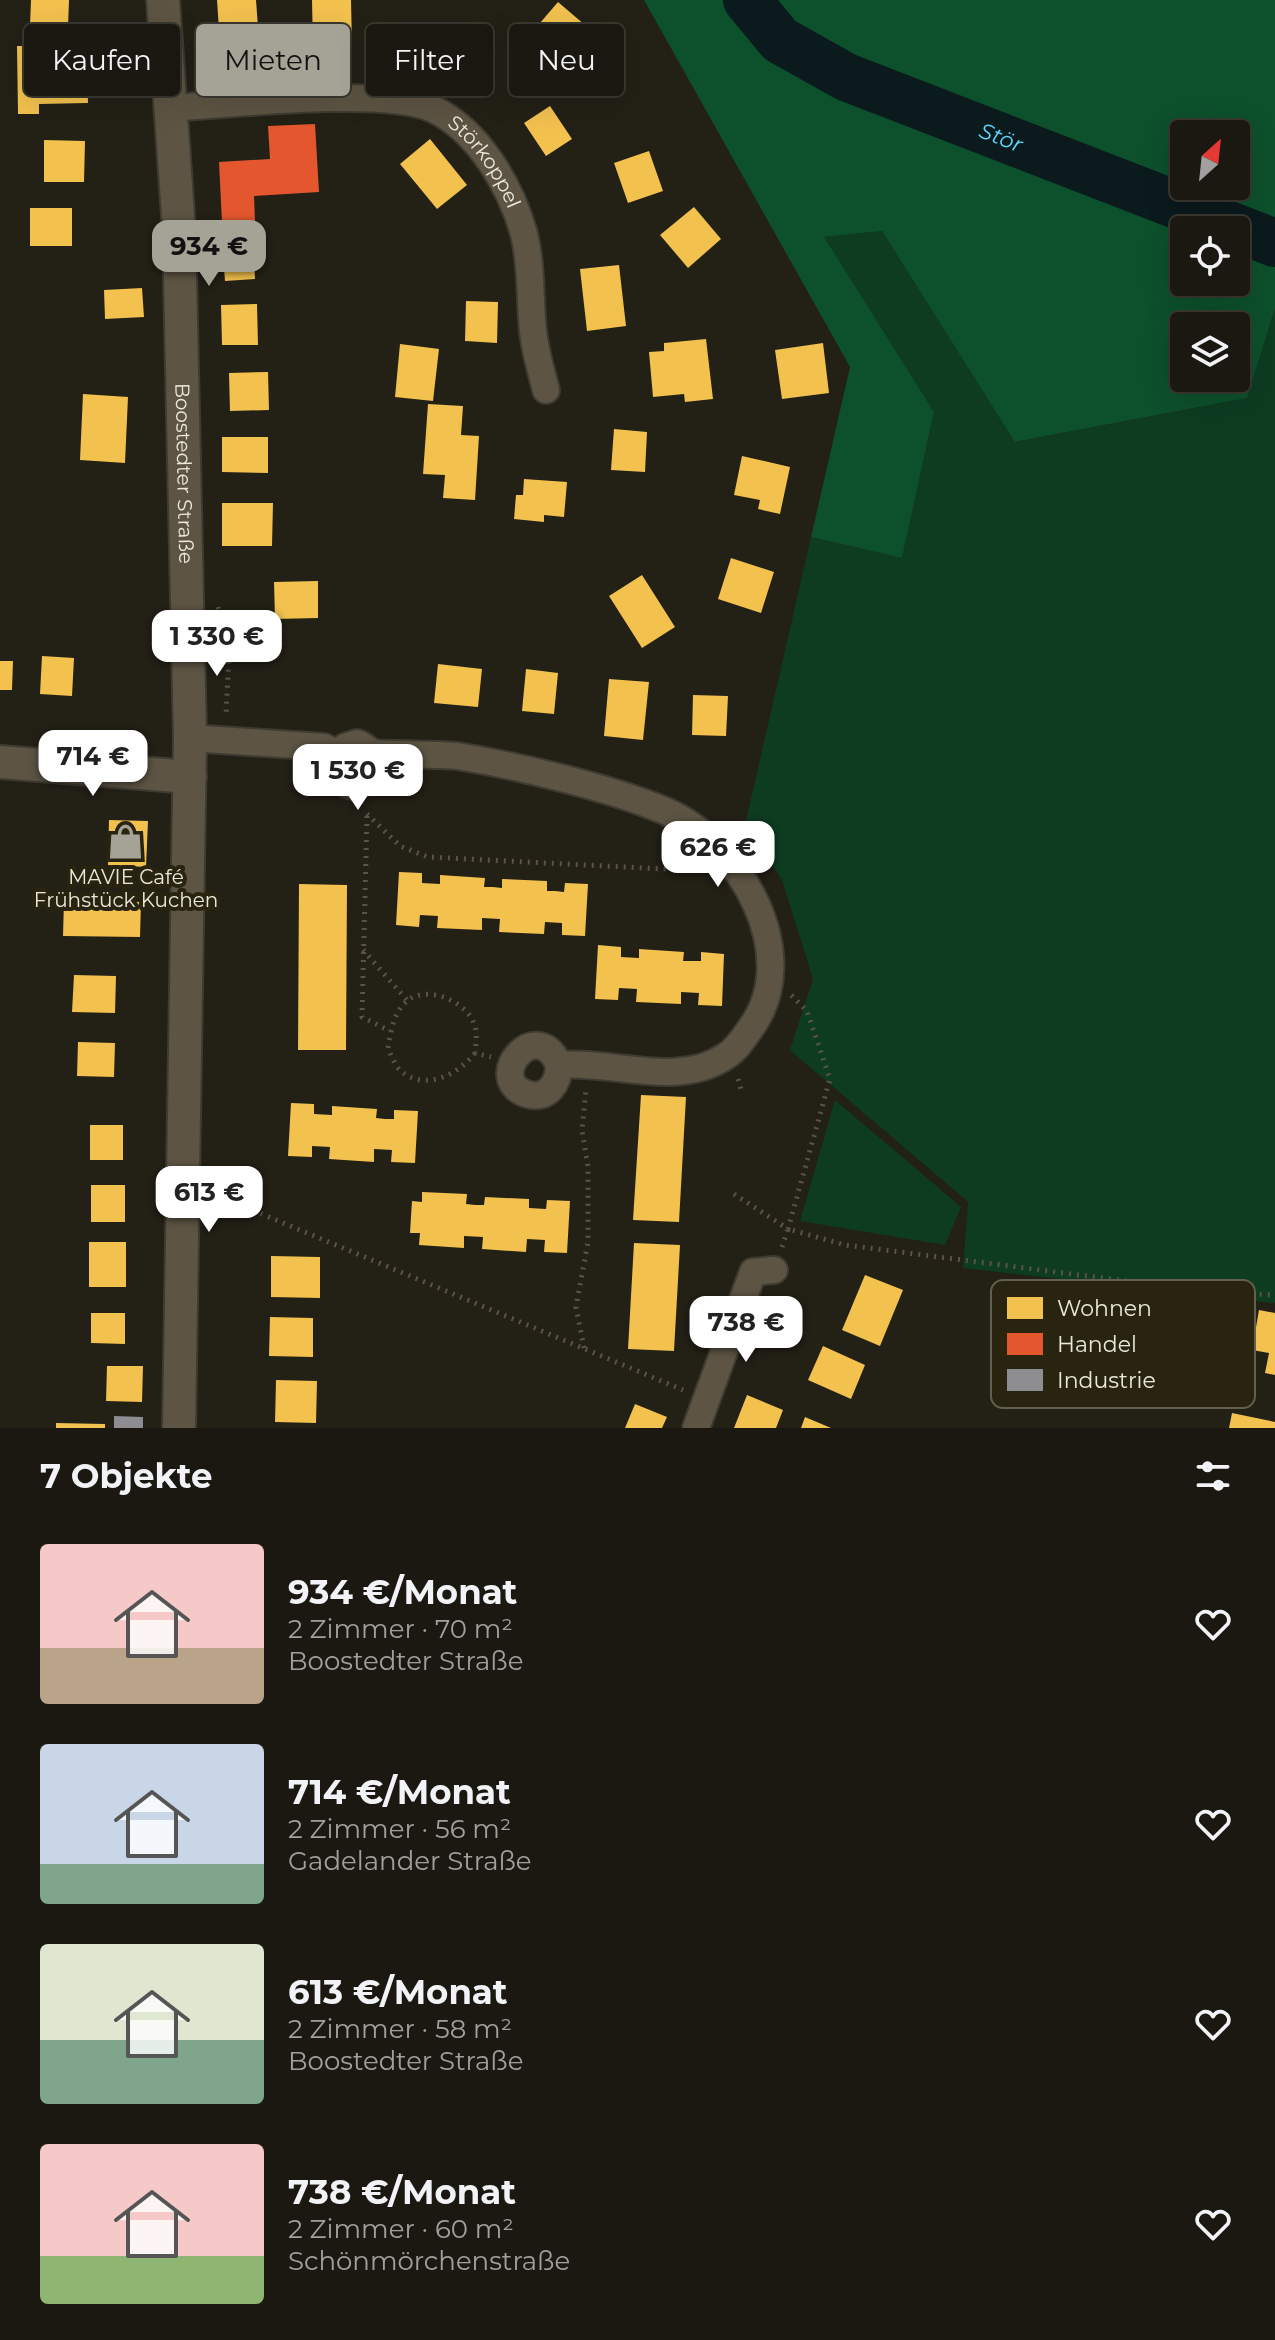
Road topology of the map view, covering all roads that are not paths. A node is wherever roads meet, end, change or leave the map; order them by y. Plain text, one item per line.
1 (163, 0) edge
2 (172, 108) junction
3 (546, 390) dead end
4 (190, 738) junction
5 (373, 753) junction
6 (337, 754) junction
7 (0, 762) edge
8 (190, 777) junction
9 (511, 1063) road end
10 (774, 1270) road end
11 (179, 1428) edge
12 (696, 1428) edge

1 - 2 street, Boostedter Straße
2 - 3 street, Störkoppel
2 - 4 street, Boostedter Straße
4 - 6 street
4 - 8 street, Boostedter Straße
5 - 6 street
5 - 6 street
5 - 9 street
7 - 8 street
8 - 11 street, Boostedter Straße
10 - 12 street

